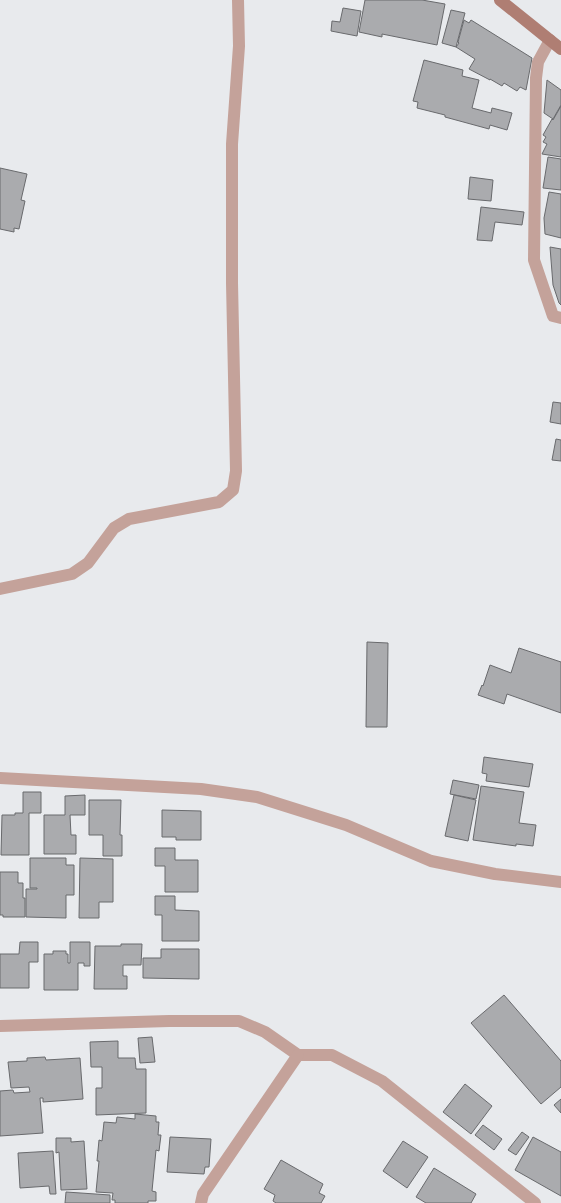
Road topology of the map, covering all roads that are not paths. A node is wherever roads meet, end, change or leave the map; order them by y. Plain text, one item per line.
1 (238, 0) edge
2 (500, 0) edge
3 (550, 40) junction
4 (561, 49) edge
5 (561, 318) edge
6 (0, 588) edge
7 (0, 778) edge
8 (561, 882) edge
9 (0, 1026) edge
10 (298, 1055) junction
11 (201, 1203) edge
12 (535, 1203) edge

1 - 6 street
2 - 3 main road
3 - 4 main road
3 - 5 street
7 - 8 street
9 - 10 street
10 - 11 street
10 - 12 street

